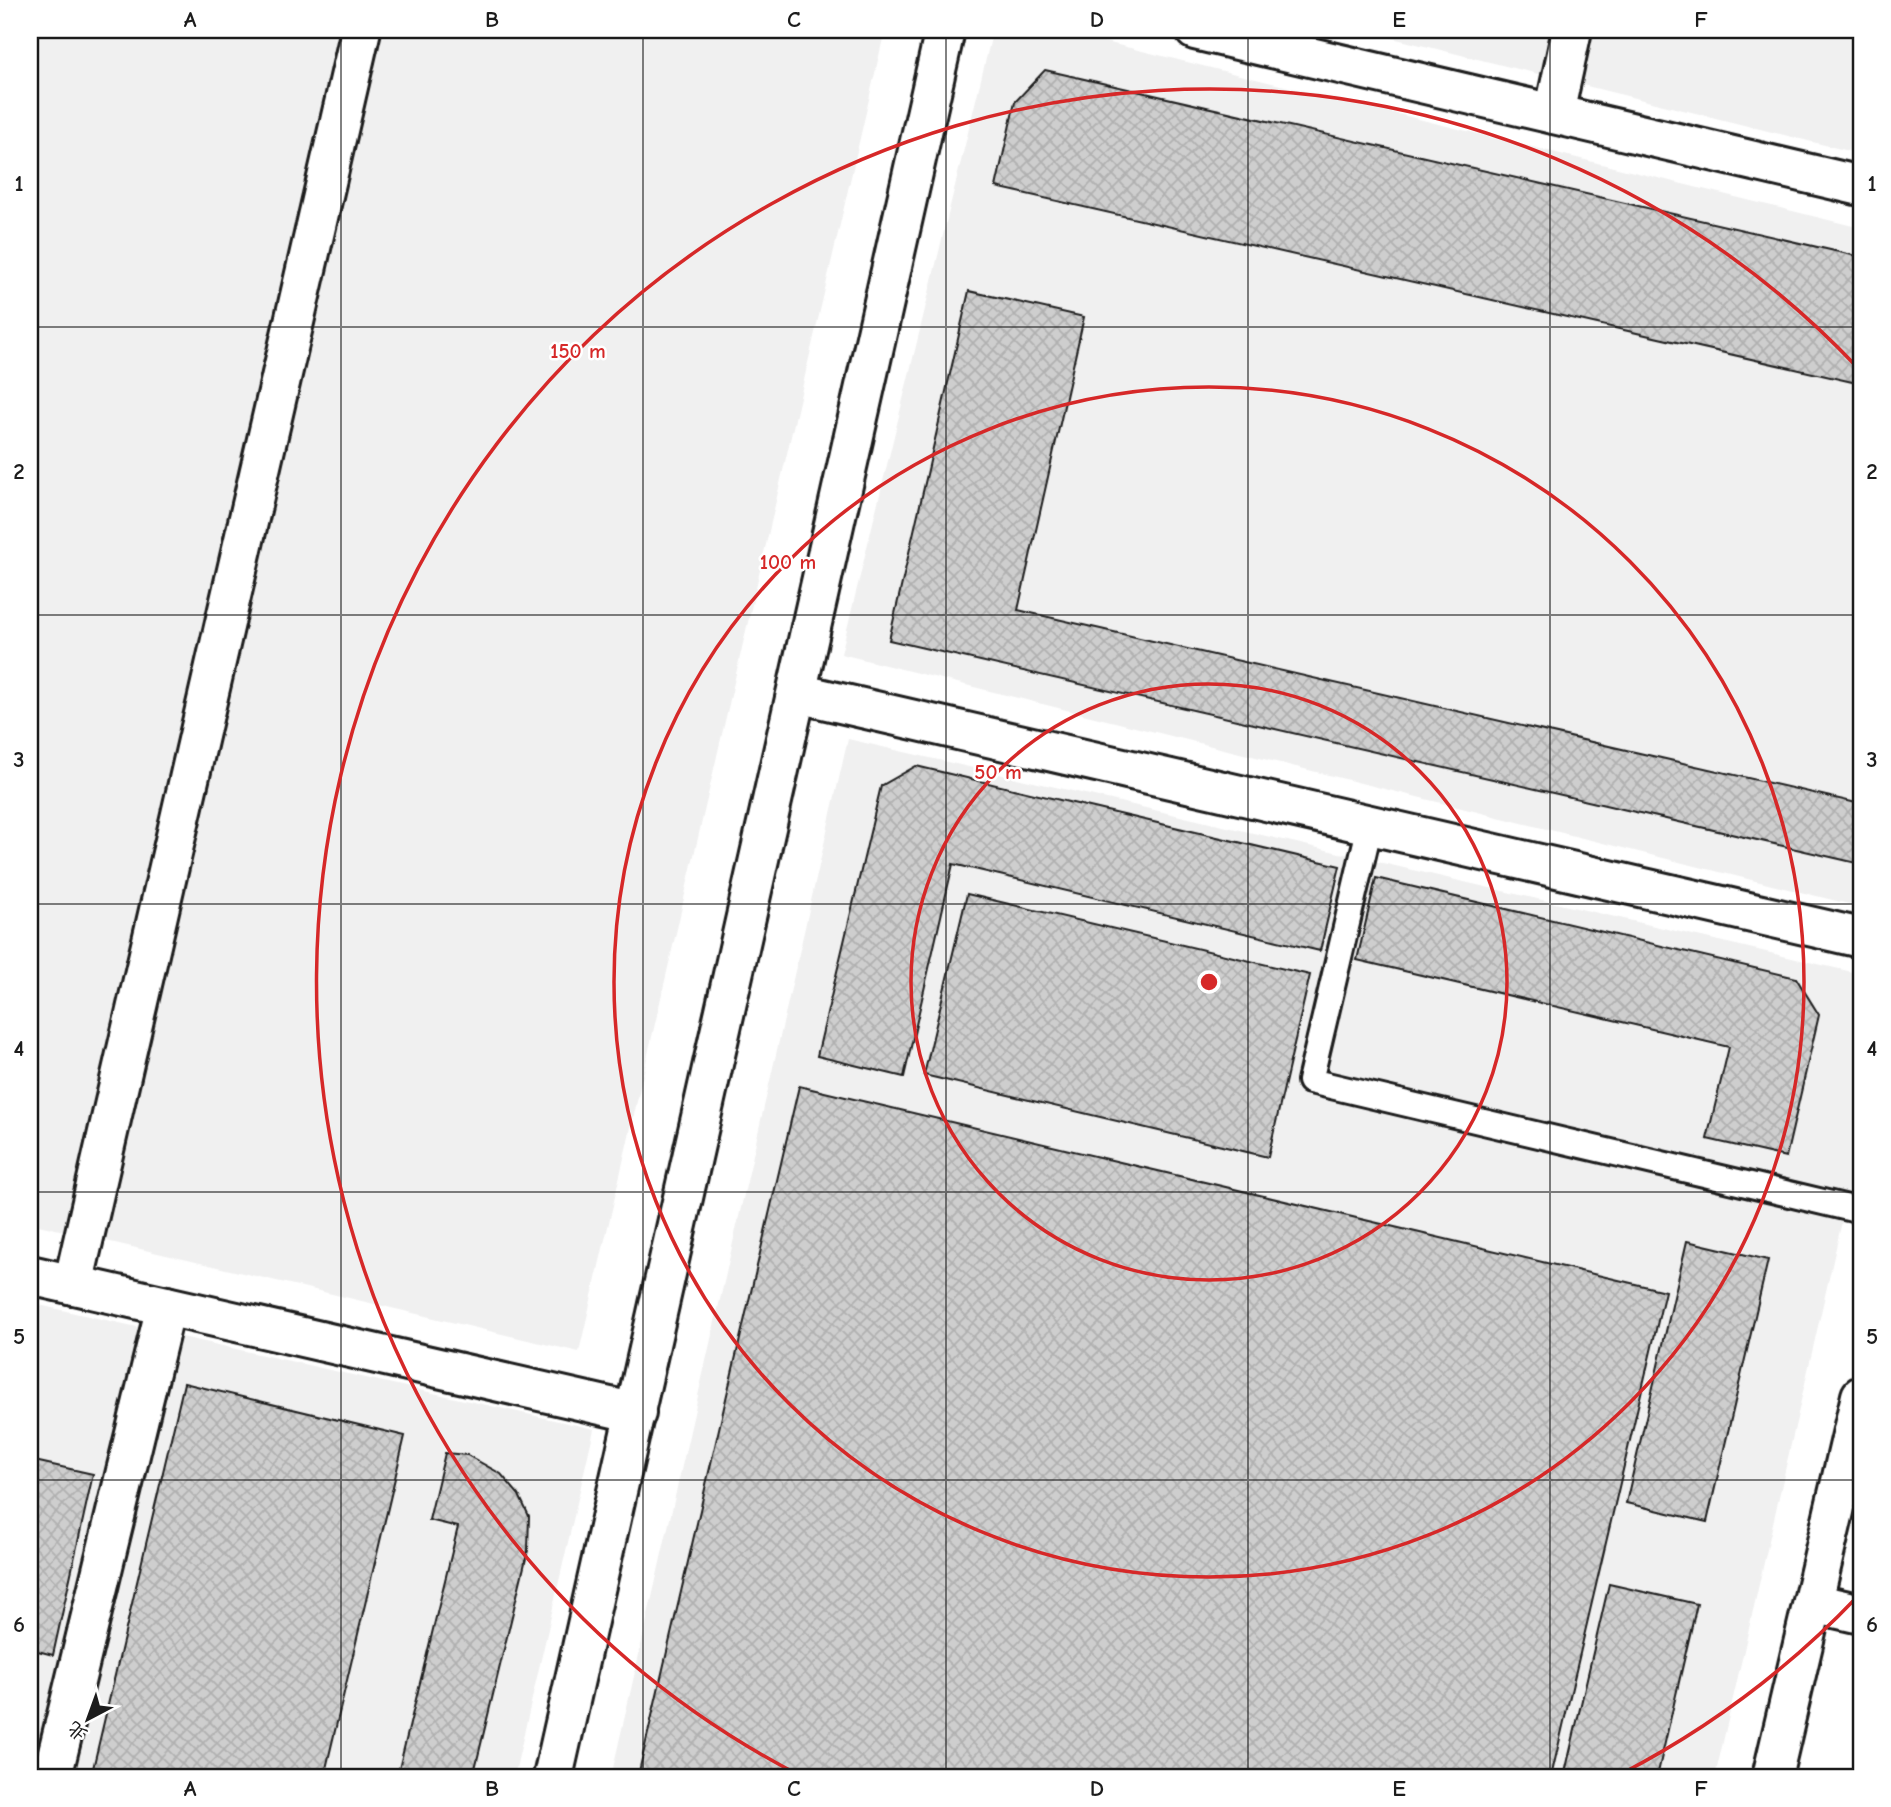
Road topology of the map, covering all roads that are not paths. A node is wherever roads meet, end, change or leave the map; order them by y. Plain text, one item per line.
1 (361, 30) edge
2 (945, 30) edge
3 (1195, 30) edge
4 (1572, 30) edge
5 (1554, 114) junction
6 (1861, 186) edge
7 (797, 693) junction
8 (1370, 825) junction
9 (1861, 938) edge
10 (1861, 1211) edge
11 (30, 1275) edge
12 (73, 1285) junction
13 (166, 1306) junction
14 (1861, 1396) edge
15 (636, 1413) junction
16 (1813, 1603) junction
17 (1861, 1614) edge
18 (52, 1777) edge
19 (554, 1777) edge
20 (1772, 1777) edge

1 - 12 street
2 - 7 street
3 - 5 street
4 - 5 street
5 - 6 street
7 - 8 street
7 - 15 street
8 - 9 street
8 - 10 lane
11 - 12 street
12 - 13 street
13 - 15 street
13 - 18 street
14 - 16 street
15 - 19 street
16 - 17 street
16 - 20 street

